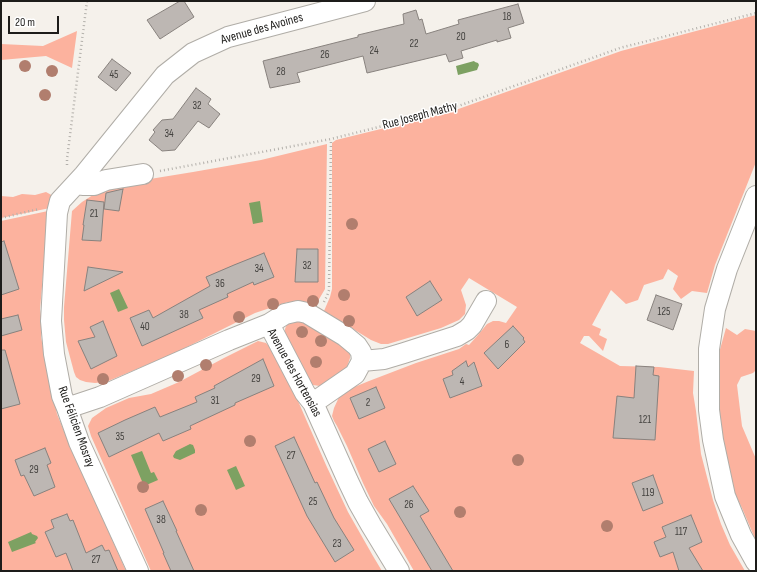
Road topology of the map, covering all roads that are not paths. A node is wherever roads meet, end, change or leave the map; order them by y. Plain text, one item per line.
1 (365, 1) edge
2 (144, 174) road end
3 (76, 184) junction
4 (756, 196) edge
5 (486, 301) dead end
6 (269, 324) junction
7 (362, 361) junction
8 (314, 403) junction
9 (67, 408) junction
10 (756, 562) edge
11 (138, 571) edge
12 (399, 571) edge

1 - 3 street, Avenue des Avoines
2 - 3 street
3 - 9 street, Rue Félicien Mosray
4 - 10 street
5 - 7 street
6 - 7 street
6 - 8 street, Avenue des Hortensias
6 - 9 street, Avenue des Hortensias
7 - 8 street
8 - 12 street, Avenue des Hortensias
9 - 11 street, Rue Félicien Mosray

